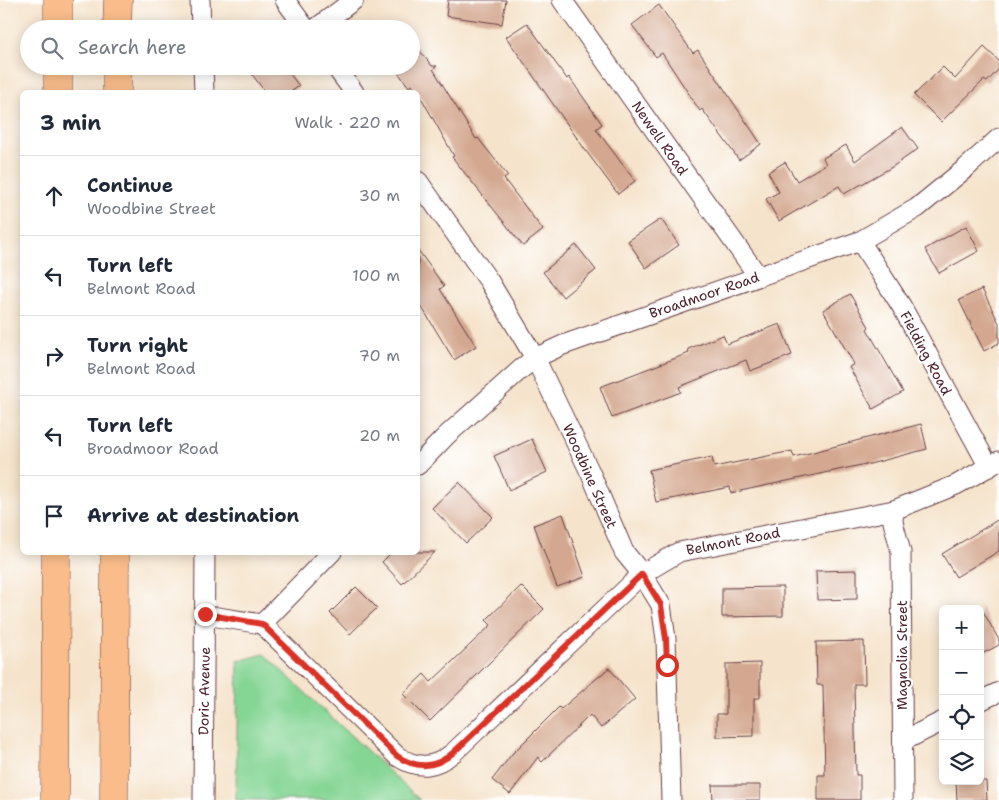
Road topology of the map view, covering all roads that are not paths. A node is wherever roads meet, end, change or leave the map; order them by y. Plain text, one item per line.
1 (58, 0) edge
2 (118, 0) edge
3 (200, 0) edge
4 (285, 0) edge
5 (354, 0) edge
6 (562, 0) edge
7 (58, 20) edge
8 (117, 20) edge
9 (201, 20) edge
10 (299, 20) edge
11 (327, 20) edge
12 (58, 75) edge
13 (117, 75) edge
14 (203, 75) edge
15 (342, 75) edge
16 (58, 90) edge
17 (117, 90) edge
18 (204, 90) edge
19 (353, 90) edge
20 (999, 138) edge
21 (420, 184) edge
22 (860, 241) junction
23 (758, 276) junction
24 (535, 358) junction
25 (420, 463) edge
26 (994, 464) edge
27 (894, 510) junction
28 (56, 555) edge
29 (115, 555) edge
30 (205, 555) edge
31 (329, 555) edge
32 (642, 574) junction
33 (205, 614) junction
34 (262, 624) junction
35 (999, 692) edge
36 (984, 699) edge
37 (939, 723) edge
38 (903, 741) junction
39 (55, 800) edge
40 (114, 800) edge
41 (203, 800) edge
42 (671, 800) edge
43 (903, 800) edge

1 - 7 highway
2 - 8 highway
3 - 9 street
4 - 10 street
5 - 11 street
6 - 23 street, Newell Road
12 - 16 highway
13 - 17 highway
14 - 18 street
15 - 19 street
20 - 22 street, Broadmoor Road
21 - 24 street, Woodbine Street
22 - 23 street, Broadmoor Road
22 - 26 street, Fielding Road
23 - 24 street, Broadmoor Road
24 - 25 street, Broadmoor Road
24 - 32 street, Woodbine Street
26 - 27 street, Belmont Road
27 - 32 street, Belmont Road
27 - 38 street, Magnolia Street
28 - 39 highway
29 - 40 highway
30 - 33 street, Doric Avenue
31 - 34 street
32 - 34 street, Belmont Road
32 - 42 street, Woodbine Street
33 - 34 street
33 - 41 street, Doric Avenue
35 - 36 street
37 - 38 street
38 - 43 street, Magnolia Street

